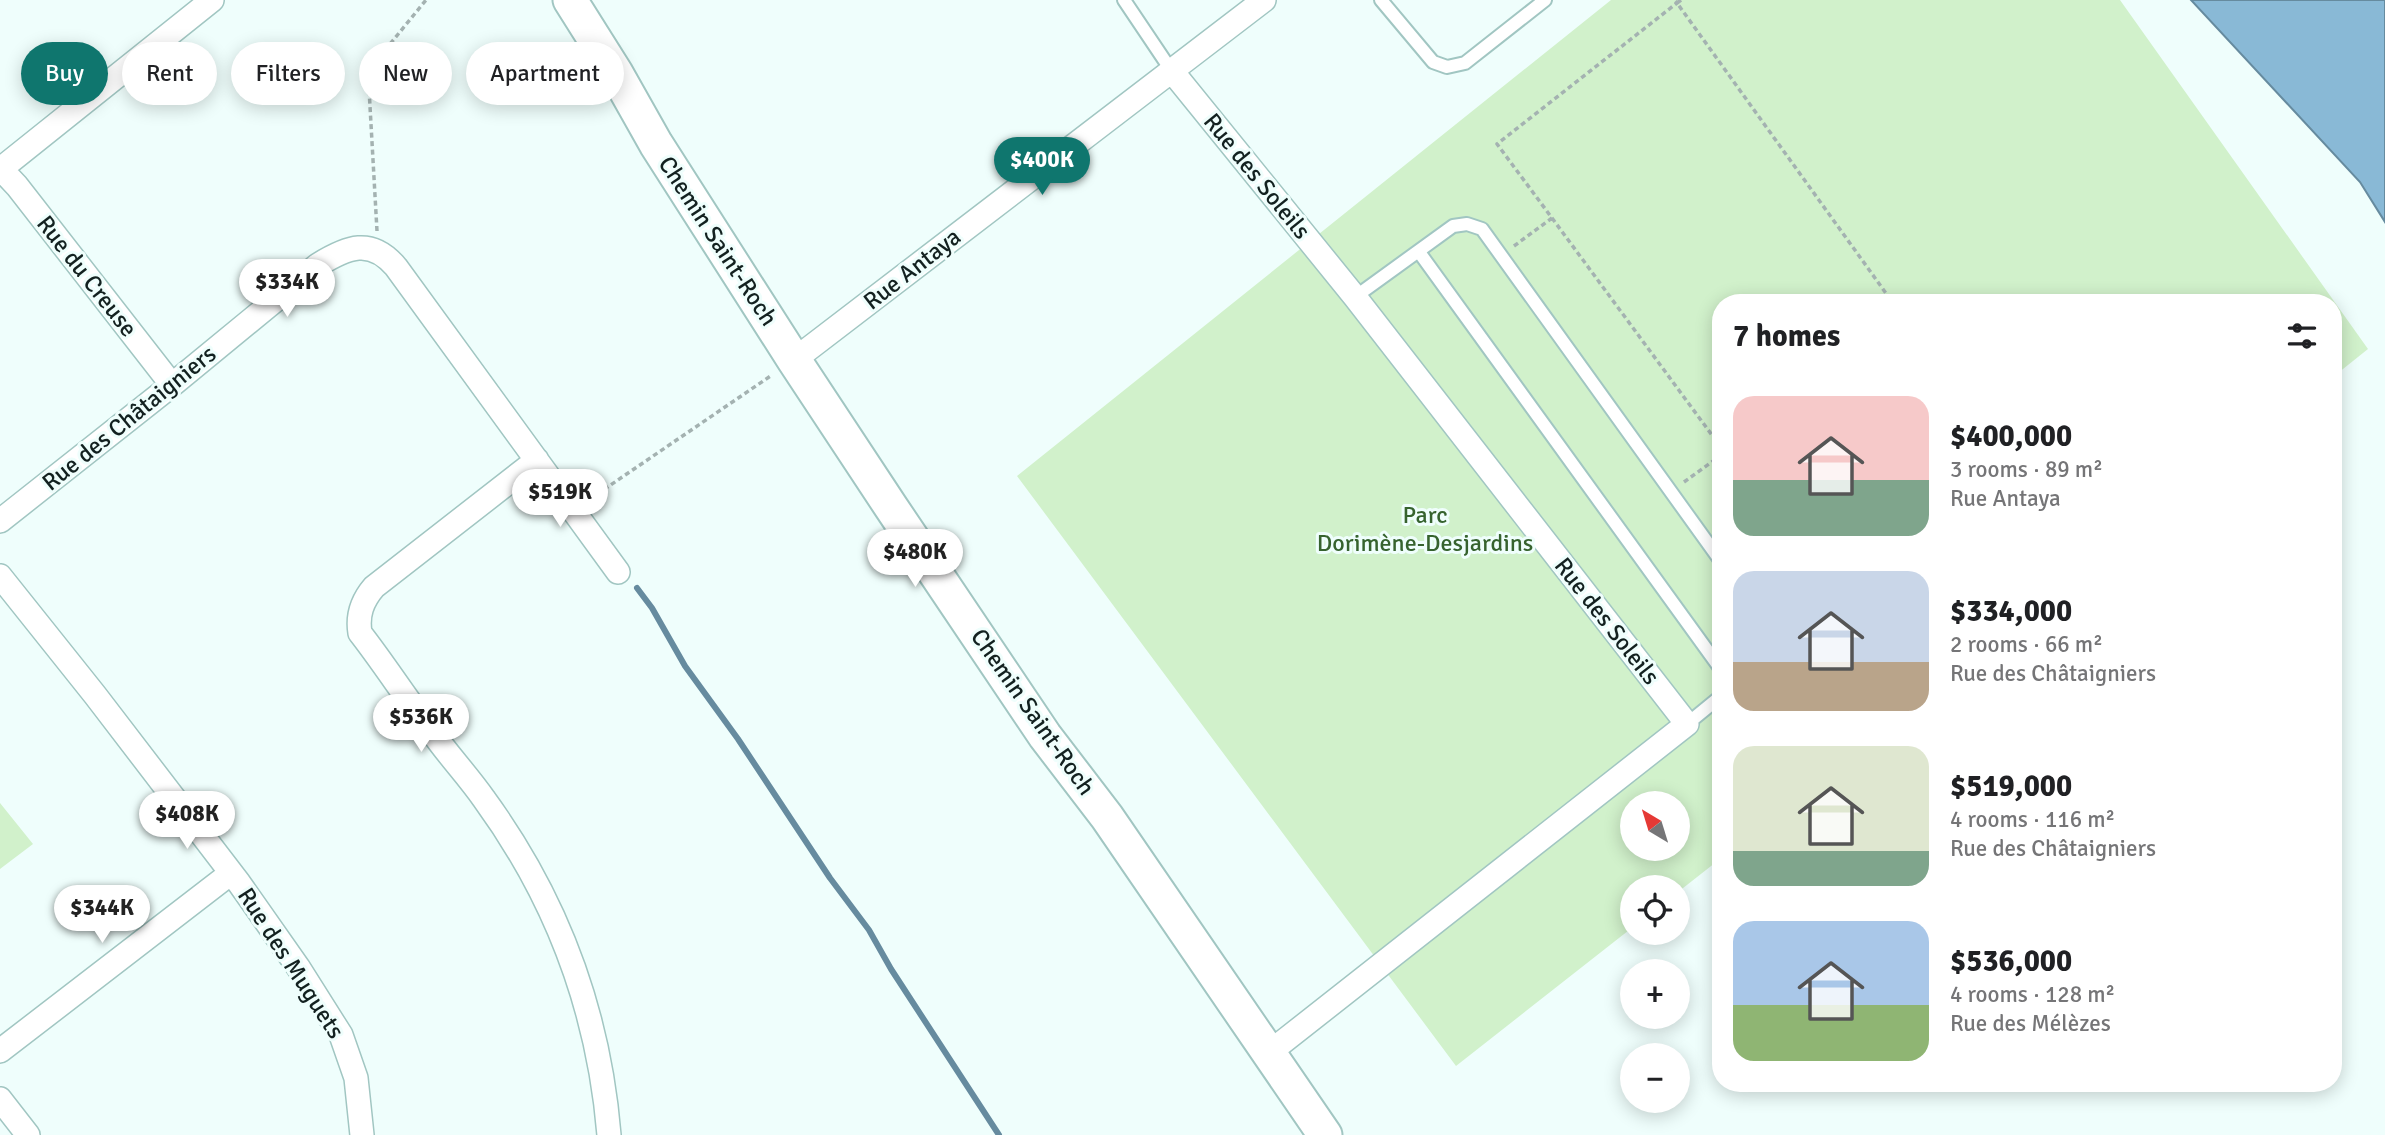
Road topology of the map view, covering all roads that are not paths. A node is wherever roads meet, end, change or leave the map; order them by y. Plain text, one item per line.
1 (212, 0) edge
2 (570, 0) edge
3 (1124, 0) edge
4 (1264, 0) edge
5 (1381, 0) edge
6 (1545, 0) edge
7 (1171, 70) junction
8 (1, 168) edge
9 (1419, 252) junction
10 (1355, 297) junction
11 (794, 360) junction
12 (172, 385) junction
13 (537, 460) junction
14 (0, 521) edge
15 (1712, 549) edge
16 (618, 572) dead end
17 (0, 576) edge
18 (1712, 657) edge
19 (1712, 704) edge
20 (1687, 724) junction
21 (231, 873) junction
22 (0, 1051) edge
23 (1269, 1052) junction
24 (0, 1099) edge
25 (28, 1135) edge
26 (362, 1135) edge
27 (609, 1135) edge
28 (1325, 1135) edge

1 - 8 street
2 - 11 main road, Chemin Saint-Roch
3 - 7 lane
4 - 7 street, Rue Antaya
5 - 6 lane
7 - 10 street, Rue des Soleils
7 - 11 street, Rue Antaya
8 - 12 street, Rue du Creuse
9 - 10 lane
9 - 15 lane
9 - 18 lane
10 - 20 street, Rue des Soleils
11 - 23 main road, Chemin Saint-Roch
12 - 13 street, Rue des Châtaigniers
12 - 14 street, Rue des Châtaigniers
13 - 16 street
13 - 27 street
17 - 21 street, Rue des Muguets
19 - 20 lane
20 - 23 street
21 - 22 street
21 - 26 street, Rue des Muguets
23 - 28 main road, Chemin Saint-Roch
24 - 25 street

